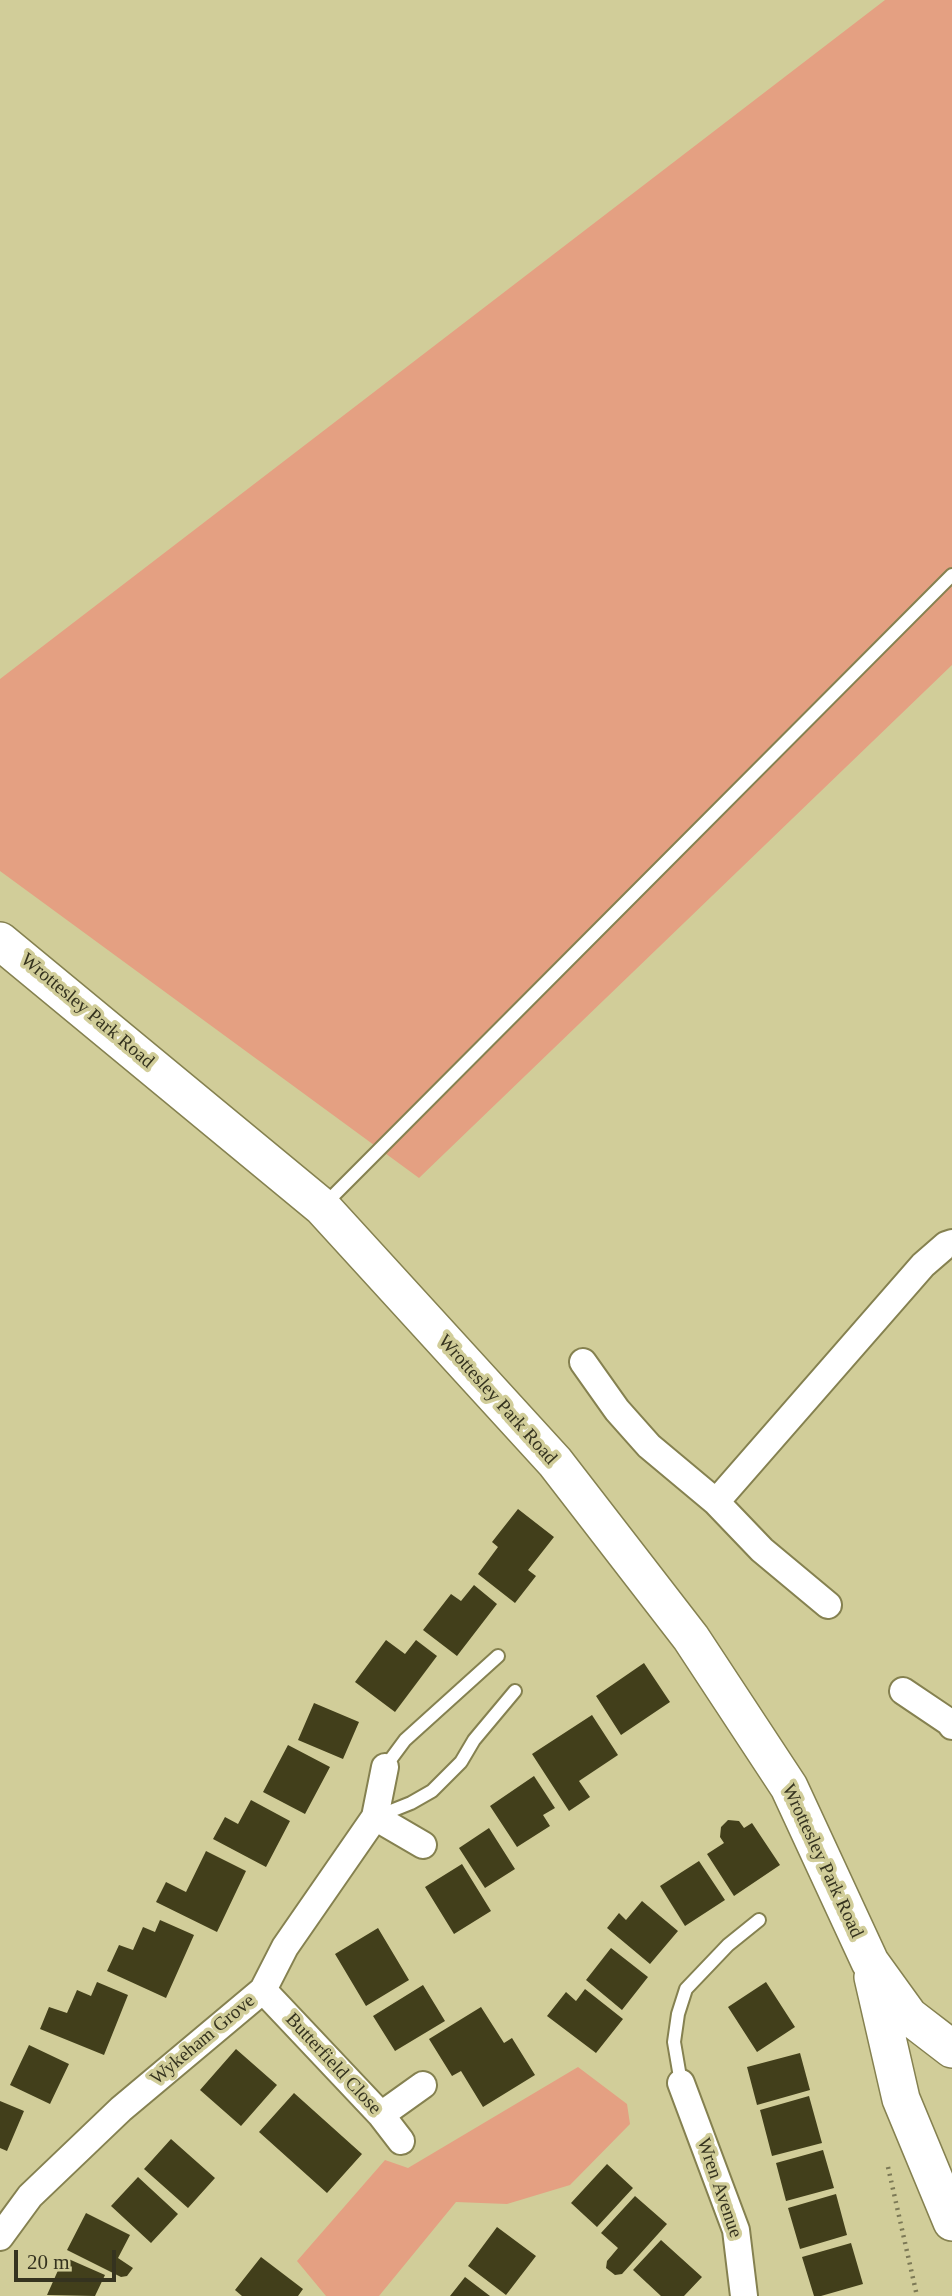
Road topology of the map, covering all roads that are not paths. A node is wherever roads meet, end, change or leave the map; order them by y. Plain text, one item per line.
1 (952, 575) edge
2 (0, 941) edge
3 (322, 1207) junction
4 (952, 1243) edge
5 (583, 1362) dead end
6 (716, 1502) junction
7 (828, 1605) dead end
8 (498, 1656) dead end
9 (515, 1691) dead end
10 (903, 1691) dead end
11 (951, 1722) edge
12 (385, 1767) joint
13 (375, 1818) junction
14 (423, 1845) dead end
15 (759, 1920) dead end
16 (870, 1962) junction
17 (262, 1990) junction
18 (952, 2049) edge
19 (681, 2082) joint
20 (423, 2085) dead end
21 (381, 2115) junction
22 (401, 2141) dead end
23 (952, 2222) edge
24 (0, 2237) edge
25 (744, 2296) edge

1 - 3 lane
2 - 3 street, Wrottesley Park Road
3 - 16 street, Wrottesley Park Road
4 - 6 street
5 - 6 street
6 - 7 street
8 - 12 lane
9 - 13 lane
10 - 11 street
12 - 13 street, Wykeham Grove
13 - 14 street
13 - 17 street, Wykeham Grove
15 - 19 lane
16 - 18 street, Wrottesley Park Road
16 - 23 street, Wrottesley Park Road
17 - 21 street, Butterfield Close
17 - 24 street, Wykeham Grove
19 - 25 street, Wren Avenue
20 - 21 street
21 - 22 street, Butterfield Close

